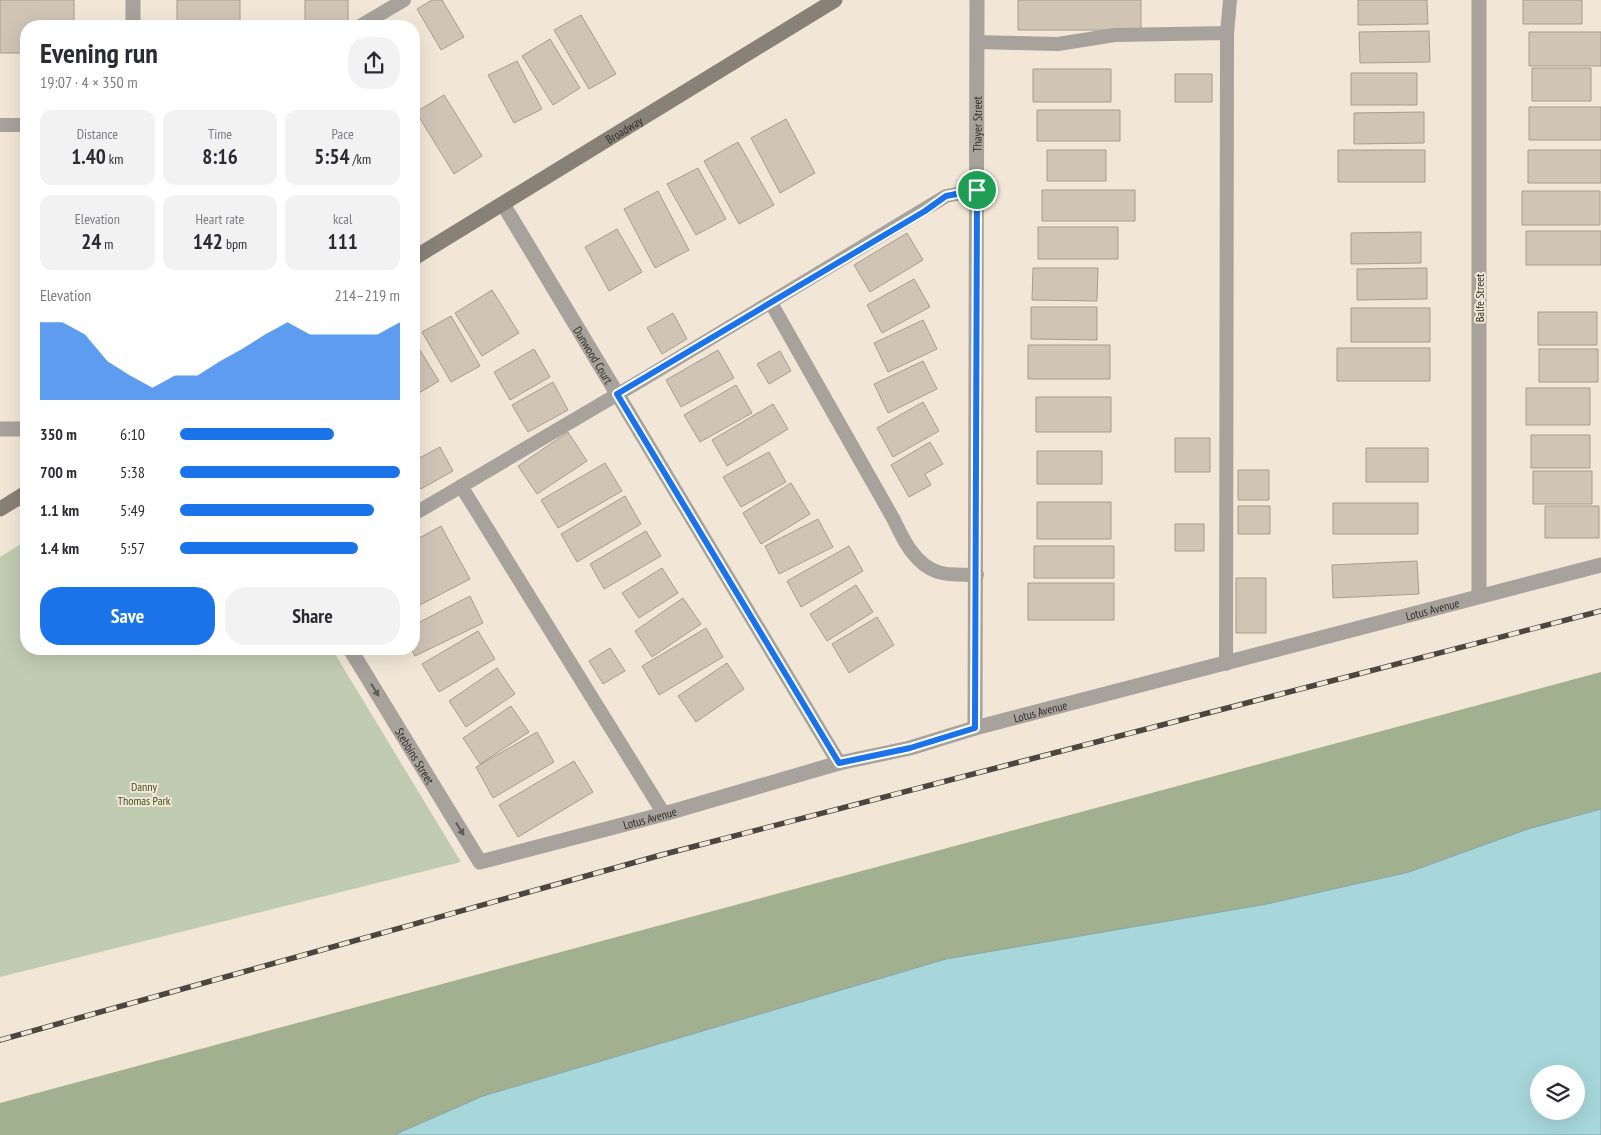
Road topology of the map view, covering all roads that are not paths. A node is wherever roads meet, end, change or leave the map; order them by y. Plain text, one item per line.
1 (133, 0) edge
2 (404, 0) edge
3 (835, 0) edge
4 (977, 0) edge
5 (1230, 0) edge
6 (1479, 0) edge
7 (133, 20) edge
8 (370, 20) edge
9 (1227, 33) junction
10 (977, 42) junction
11 (0, 125) edge
12 (20, 125) edge
13 (977, 190) junction
14 (502, 204) junction
15 (420, 254) edge
16 (771, 303) junction
17 (617, 394) junction
18 (0, 428) edge
19 (20, 429) edge
20 (461, 486) junction
21 (20, 497) edge
22 (0, 509) edge
23 (420, 510) edge
24 (1601, 565) edge
25 (976, 575) junction
26 (1479, 596) junction
27 (354, 655) edge
28 (1226, 664) junction
29 (975, 728) junction
30 (839, 763) junction
31 (664, 814) junction
32 (480, 862) joint

1 - 7 street
2 - 8 lane
3 - 14 street, Broadway
4 - 10 street, Thayer Street
5 - 9 lane
6 - 26 street, Balfe Street
9 - 10 lane
9 - 28 lane
10 - 13 street, Thayer Street
11 - 12 lane
13 - 16 lane
13 - 25 street, Thayer Street
14 - 15 street, Broadway
14 - 17 street, Dunwood Court
16 - 17 lane
16 - 25 lane
17 - 20 lane
17 - 30 street, Dunwood Court
18 - 19 street
20 - 23 lane
20 - 31 lane
21 - 22 street
24 - 26 street, Lotus Avenue
25 - 29 street, Thayer Street
26 - 28 street, Lotus Avenue
27 -> 32 street, Stebbins Street
28 - 29 street, Lotus Avenue
29 - 30 street, Lotus Avenue
30 - 31 street, Lotus Avenue
31 - 32 street, Lotus Avenue

